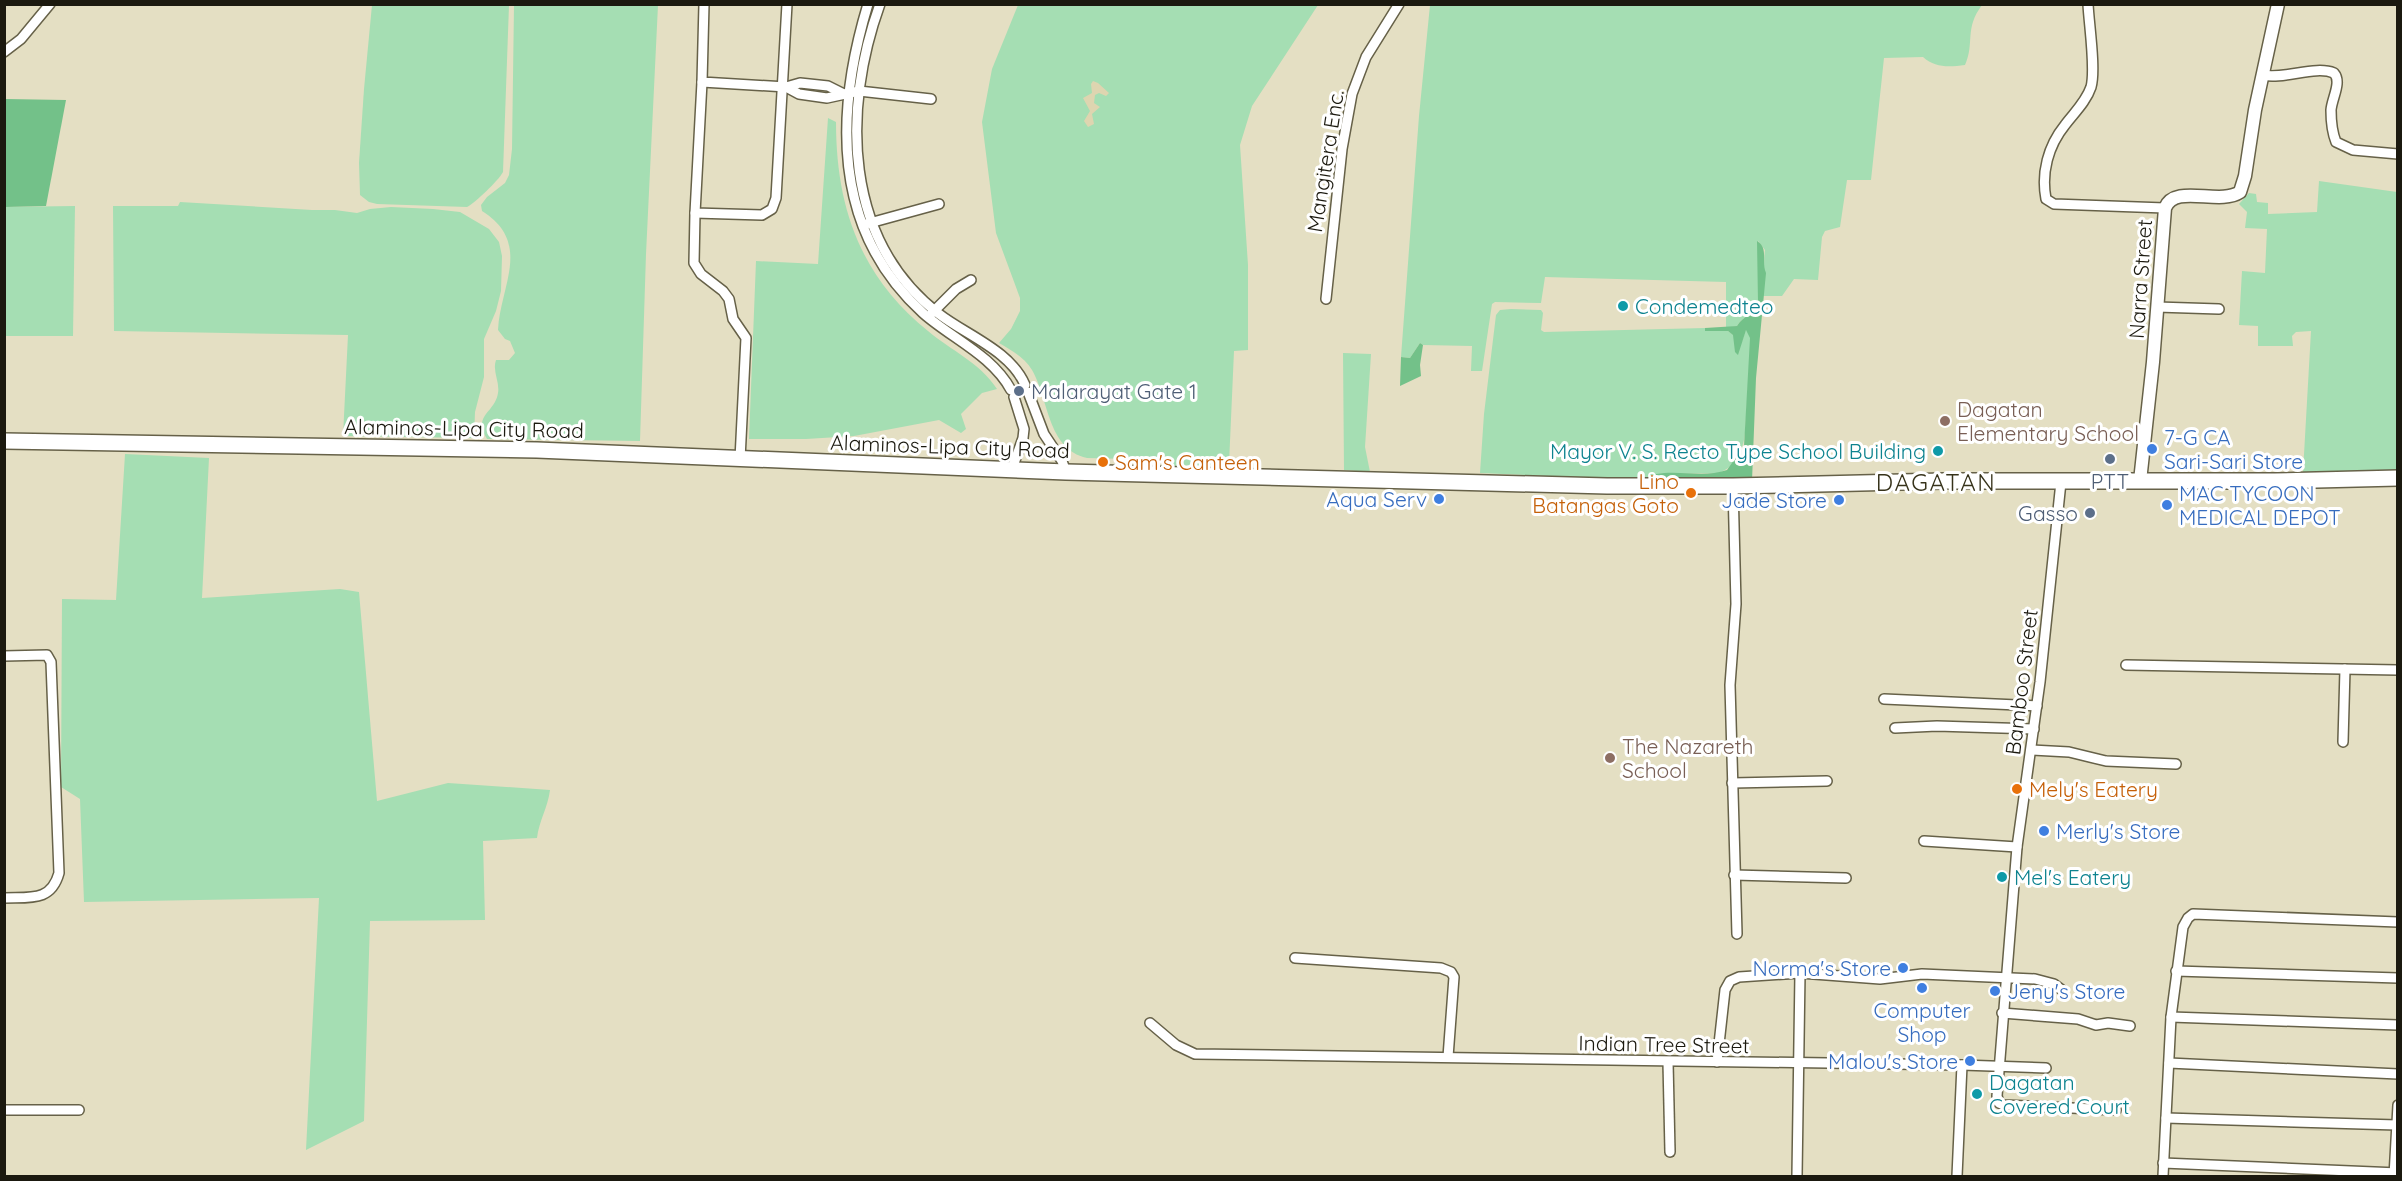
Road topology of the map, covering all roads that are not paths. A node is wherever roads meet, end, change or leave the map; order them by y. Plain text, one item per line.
1 (50, 4) edge
2 (704, 4) edge
3 (787, 4) edge
4 (868, 4) edge
5 (880, 4) edge
6 (1399, 4) edge
7 (2088, 4) edge
8 (2278, 4) edge
9 (4, 52) edge
10 (2262, 75) junction
11 (702, 82) junction
12 (784, 87) junction
13 (859, 91) junction
14 (846, 94) junction
15 (931, 99) dead end
16 (2397, 154) edge
17 (939, 204) dead end
18 (2165, 208) junction
19 (695, 213) junction
20 (867, 224) junction
21 (971, 280) dead end
22 (1326, 299) dead end
23 (2157, 307) junction
24 (2219, 309) dead end
25 (932, 314) junction
26 (1032, 404) junction
27 (1018, 409) junction
28 (4, 441) edge
29 (740, 459) junction
30 (1012, 469) junction
31 (1066, 472) junction
32 (2397, 478) edge
33 (2140, 481) junction
34 (2061, 482) junction
35 (1733, 486) junction
36 (4, 656) edge
37 (2126, 665) dead end
38 (2345, 669) junction
39 (2397, 670) edge
40 (1884, 699) dead end
41 (2037, 706) junction
42 (1895, 728) dead end
43 (2034, 729) junction
44 (2343, 742) dead end
45 (2031, 750) junction
46 (2176, 764) dead end
47 (1827, 781) dead end
48 (1732, 783) junction
49 (1924, 841) dead end
50 (2017, 847) junction
51 (1734, 875) junction
52 (1846, 878) dead end
53 (4, 898) edge
54 (2397, 922) edge
55 (1737, 934) dead end
56 (1295, 958) dead end
57 (2176, 971) junction
58 (1800, 973) junction
59 (2397, 978) edge
60 (2005, 979) junction
61 (2062, 990) dead end
62 (2002, 1013) junction
63 (2171, 1017) junction
64 (1150, 1023) dead end
65 (2397, 1025) edge
66 (2130, 1026) dead end
67 (1448, 1057) junction
68 (1668, 1062) junction
69 (1717, 1062) junction
70 (2169, 1063) junction
71 (1798, 1064) junction
72 (1962, 1065) junction
73 (1998, 1066) junction
74 (2046, 1068) dead end
75 (2397, 1074) edge
76 (2397, 1105) edge
77 (4, 1110) edge
78 (79, 1110) dead end
79 (2116, 1110) dead end
80 (2166, 1119) junction
81 (2397, 1125) edge
82 (1670, 1152) dead end
83 (2163, 1163) junction
84 (2395, 1174) edge
85 (1797, 1176) edge
86 (1957, 1176) edge
87 (2163, 1176) edge

1 - 9 street
2 - 11 street
3 - 12 street
4 - 14 street
5 - 13 street
6 - 22 street, Mangitera Enc.
7 - 18 street
8 - 10 street, Narra Street
10 - 16 street
10 - 18 street, Narra Street
11 - 12 street
11 - 19 street
12 - 14 street
12 - 19 street
13 - 14 street
13 - 15 street
13 - 20 street
14 - 20 street
17 - 20 street
18 - 23 street, Narra Street
19 - 29 street
20 - 25 street
21 - 25 street
23 - 24 street
23 - 33 street, Narra Street
25 - 26 street
25 - 27 street
26 - 27 street
26 - 31 street
27 - 30 street
28 - 29 main road, Alaminos-Lipa City Road
29 - 30 main road, Alaminos-Lipa City Road
30 - 31 main road, Alaminos-Lipa City Road
31 - 35 main road, Alaminos-Lipa City Road
32 - 33 main road, Alaminos-Lipa City Road
33 - 34 main road, Alaminos-Lipa City Road
34 - 35 main road, Alaminos-Lipa City Road
34 - 41 street, Bamboo Street
35 - 48 street
36 - 53 street
37 - 38 street
38 - 39 street
38 - 44 street
40 - 41 street
41 - 43 street, Bamboo Street
42 - 43 street
43 - 45 street, Bamboo Street
45 - 46 street
45 - 50 street, Bamboo Street
47 - 48 street
48 - 51 street
49 - 50 street
50 - 60 street, Bamboo Street
51 - 52 street
51 - 55 street
54 - 57 street
56 - 67 street
57 - 59 street
57 - 63 street
58 - 60 street
58 - 69 street
58 - 71 street
60 - 61 street
60 - 62 street, Bamboo Street
62 - 66 street
62 - 73 street, Bamboo Street
63 - 65 street
63 - 70 street
64 - 67 street, Indian Tree Street
67 - 68 street, Indian Tree Street
68 - 69 street, Indian Tree Street
68 - 82 street
69 - 71 street, Indian Tree Street
70 - 75 street
70 - 80 street
71 - 72 street, Indian Tree Street
71 - 85 street
72 - 73 street, Indian Tree Street
72 - 86 street
73 - 74 street, Indian Tree Street
73 - 79 street, Bamboo Street
76 - 81 street
77 - 78 street
80 - 81 street
80 - 83 street
81 - 84 street
83 - 84 street
83 - 87 street

